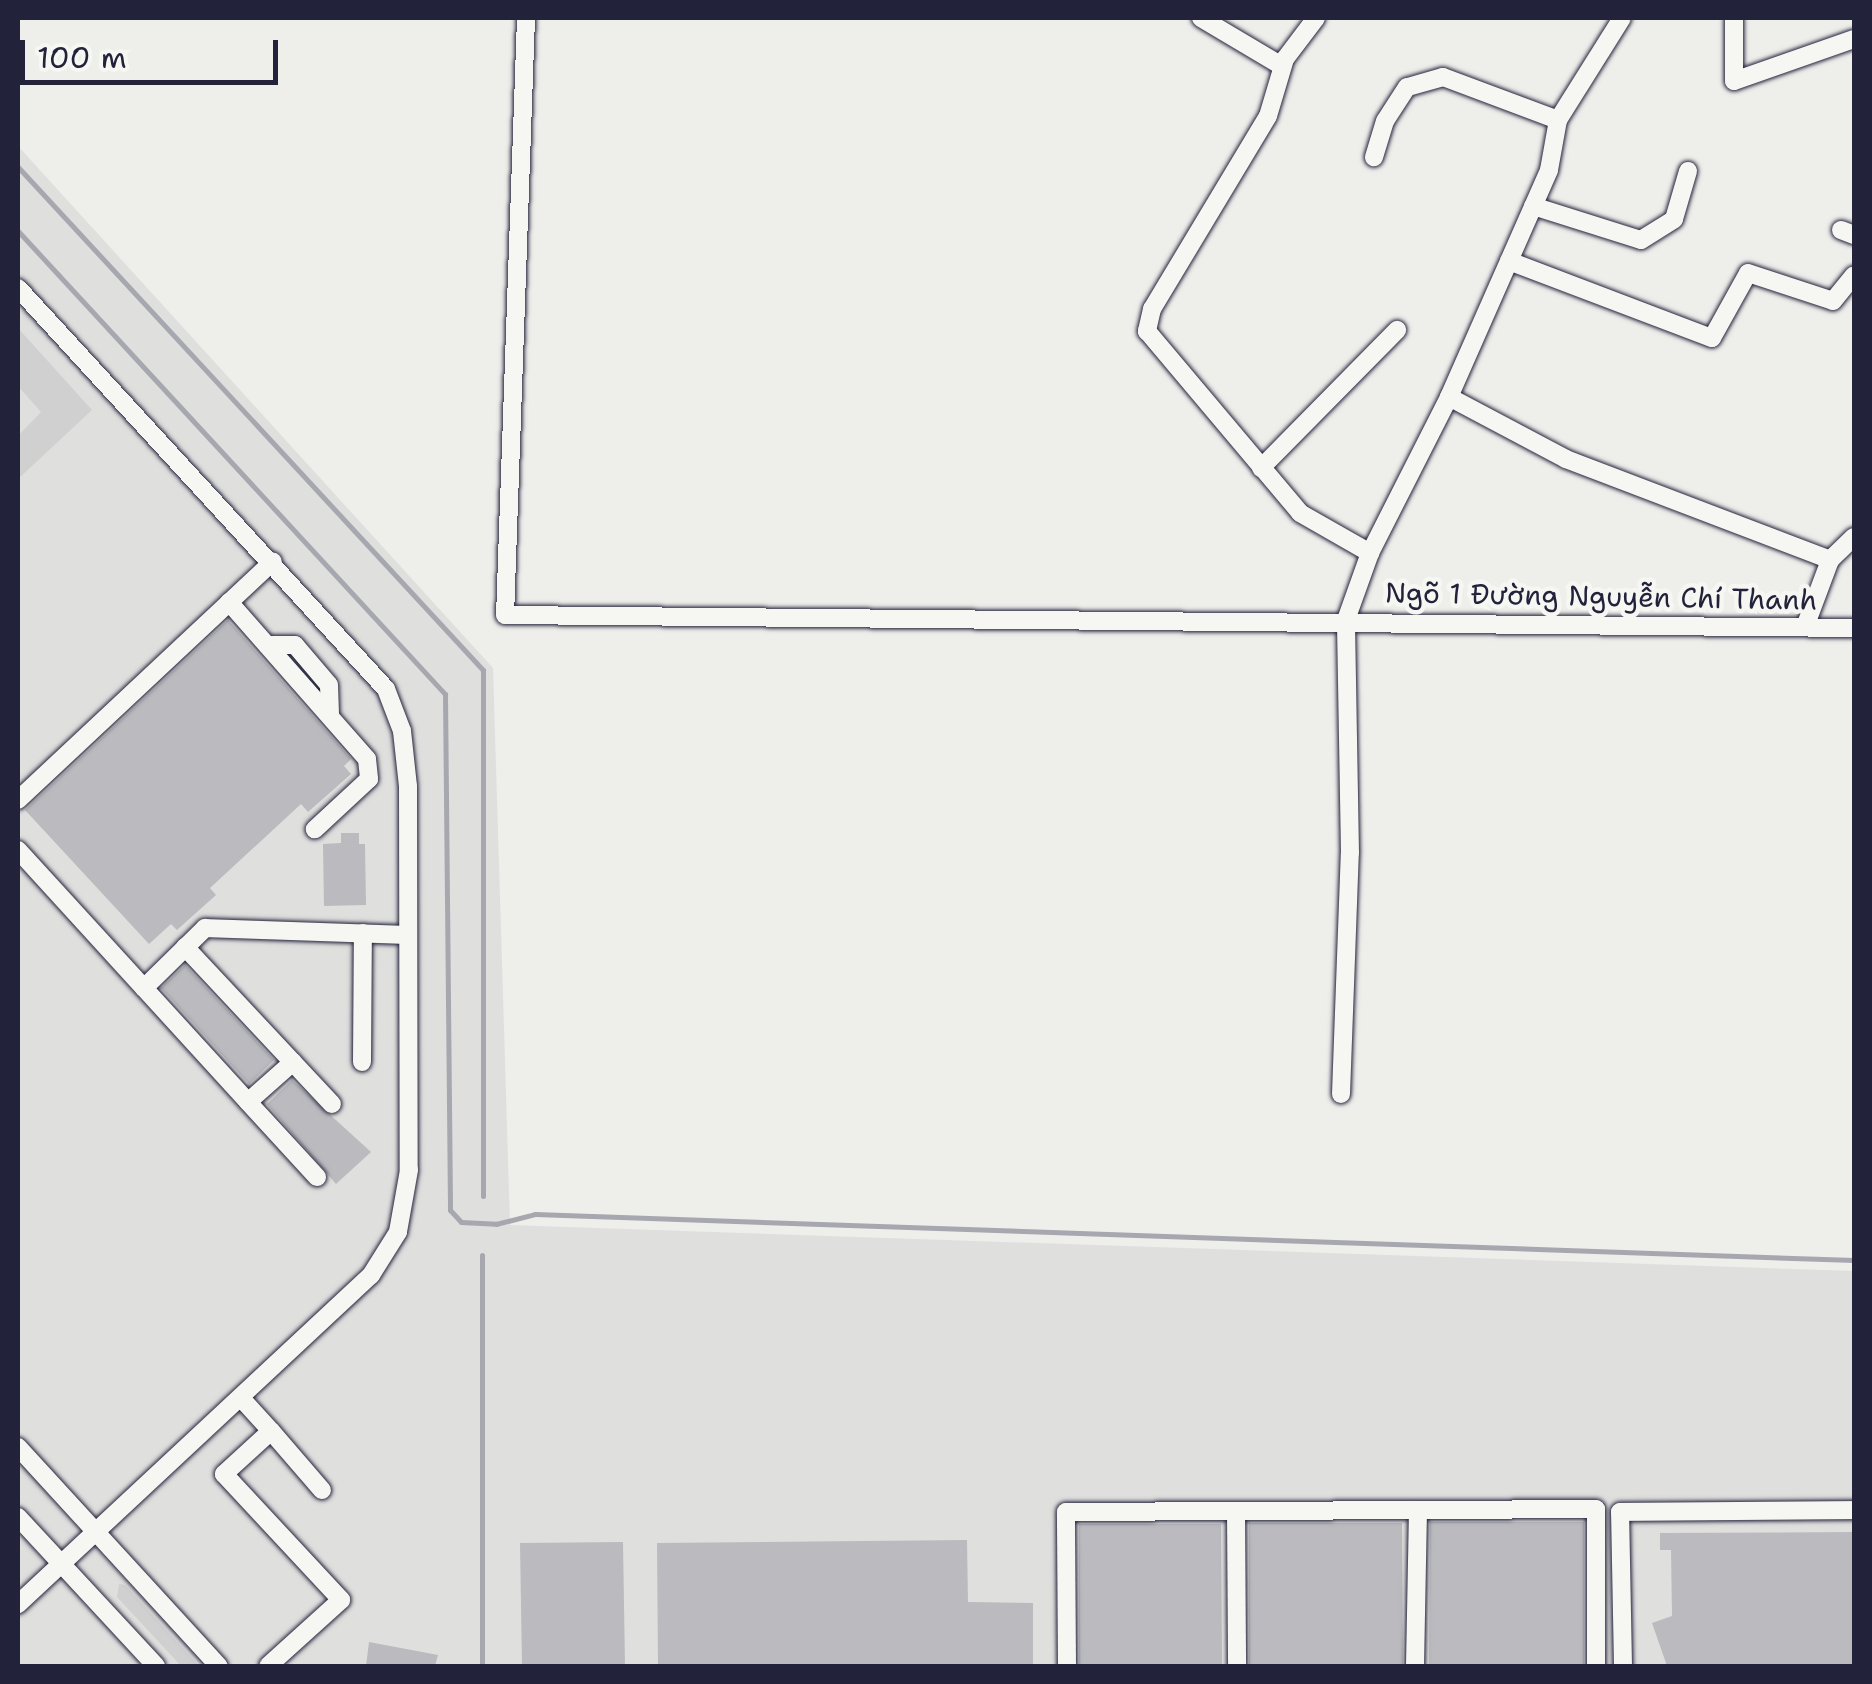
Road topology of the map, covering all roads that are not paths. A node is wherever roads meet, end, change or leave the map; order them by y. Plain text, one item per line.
1 (526, 18) edge
2 (1200, 18) edge
3 (1316, 18) edge
4 (1622, 18) edge
5 (1734, 20) dead end
6 (1854, 39) edge
7 (1282, 66) junction
8 (1558, 120) junction
9 (1374, 157) dead end
10 (1688, 171) dead end
11 (1533, 206) junction
12 (1509, 261) junction
13 (1854, 274) edge
14 (18, 288) edge
15 (1398, 330) dead end
16 (1449, 397) junction
17 (1261, 468) junction
18 (1854, 537) edge
19 (1370, 553) junction
20 (1830, 560) junction
21 (273, 561) junction
22 (229, 602) junction
23 (1805, 626) junction
24 (1854, 628) edge
25 (1347, 631) junction
26 (18, 800) edge
27 (314, 829) dead end
28 (18, 850) edge
29 (363, 933) junction
30 (406, 934) junction
31 (186, 947) junction
32 (144, 988) junction
33 (293, 1062) junction
34 (362, 1062) dead end
35 (1341, 1094) dead end
36 (248, 1102) junction
37 (332, 1104) dead end
38 (317, 1177) dead end
39 (240, 1398) junction
40 (271, 1430) junction
41 (18, 1447) edge
42 (322, 1490) dead end
43 (1418, 1510) junction
44 (1854, 1510) edge
45 (1236, 1511) junction
46 (18, 1517) edge
47 (96, 1532) junction
48 (61, 1564) junction
49 (18, 1604) edge
50 (274, 1665) edge
51 (156, 1666) edge
52 (220, 1666) edge
53 (1067, 1666) edge
54 (1237, 1666) edge
55 (1416, 1666) edge
56 (1596, 1666) edge
57 (1623, 1666) edge

1 - 25 street, Ngõ 1 Đường Nguyễn Chí Thanh
2 - 7 street
3 - 7 street
4 - 8 street
5 - 6 street
7 - 17 street
8 - 9 street
8 - 11 street
10 - 11 street
11 - 12 street
12 - 13 street
12 - 16 street
14 - 21 street
15 - 17 street
16 - 19 street
16 - 20 street
17 - 19 street
18 - 20 street
19 - 25 street
20 - 23 street
21 - 22 street
21 - 30 street
22 - 26 street
22 - 27 street
23 - 24 street, Ngõ 1 Đường Nguyễn Chí Thanh
23 - 25 street, Ngõ 1 Đường Nguyễn Chí Thanh
25 - 35 street
28 - 32 street
29 - 30 street
29 - 31 street
29 - 34 street
30 - 39 street
31 - 32 street
31 - 33 street
32 - 36 street
33 - 36 street
33 - 37 street
36 - 38 street
39 - 40 street
39 - 47 street
40 - 42 street
40 - 50 street
41 - 47 street
43 - 45 street
43 - 55 street
43 - 56 street
44 - 57 street
45 - 53 street
45 - 54 street
46 - 48 street
47 - 48 street
47 - 52 street
48 - 49 street
48 - 51 street

